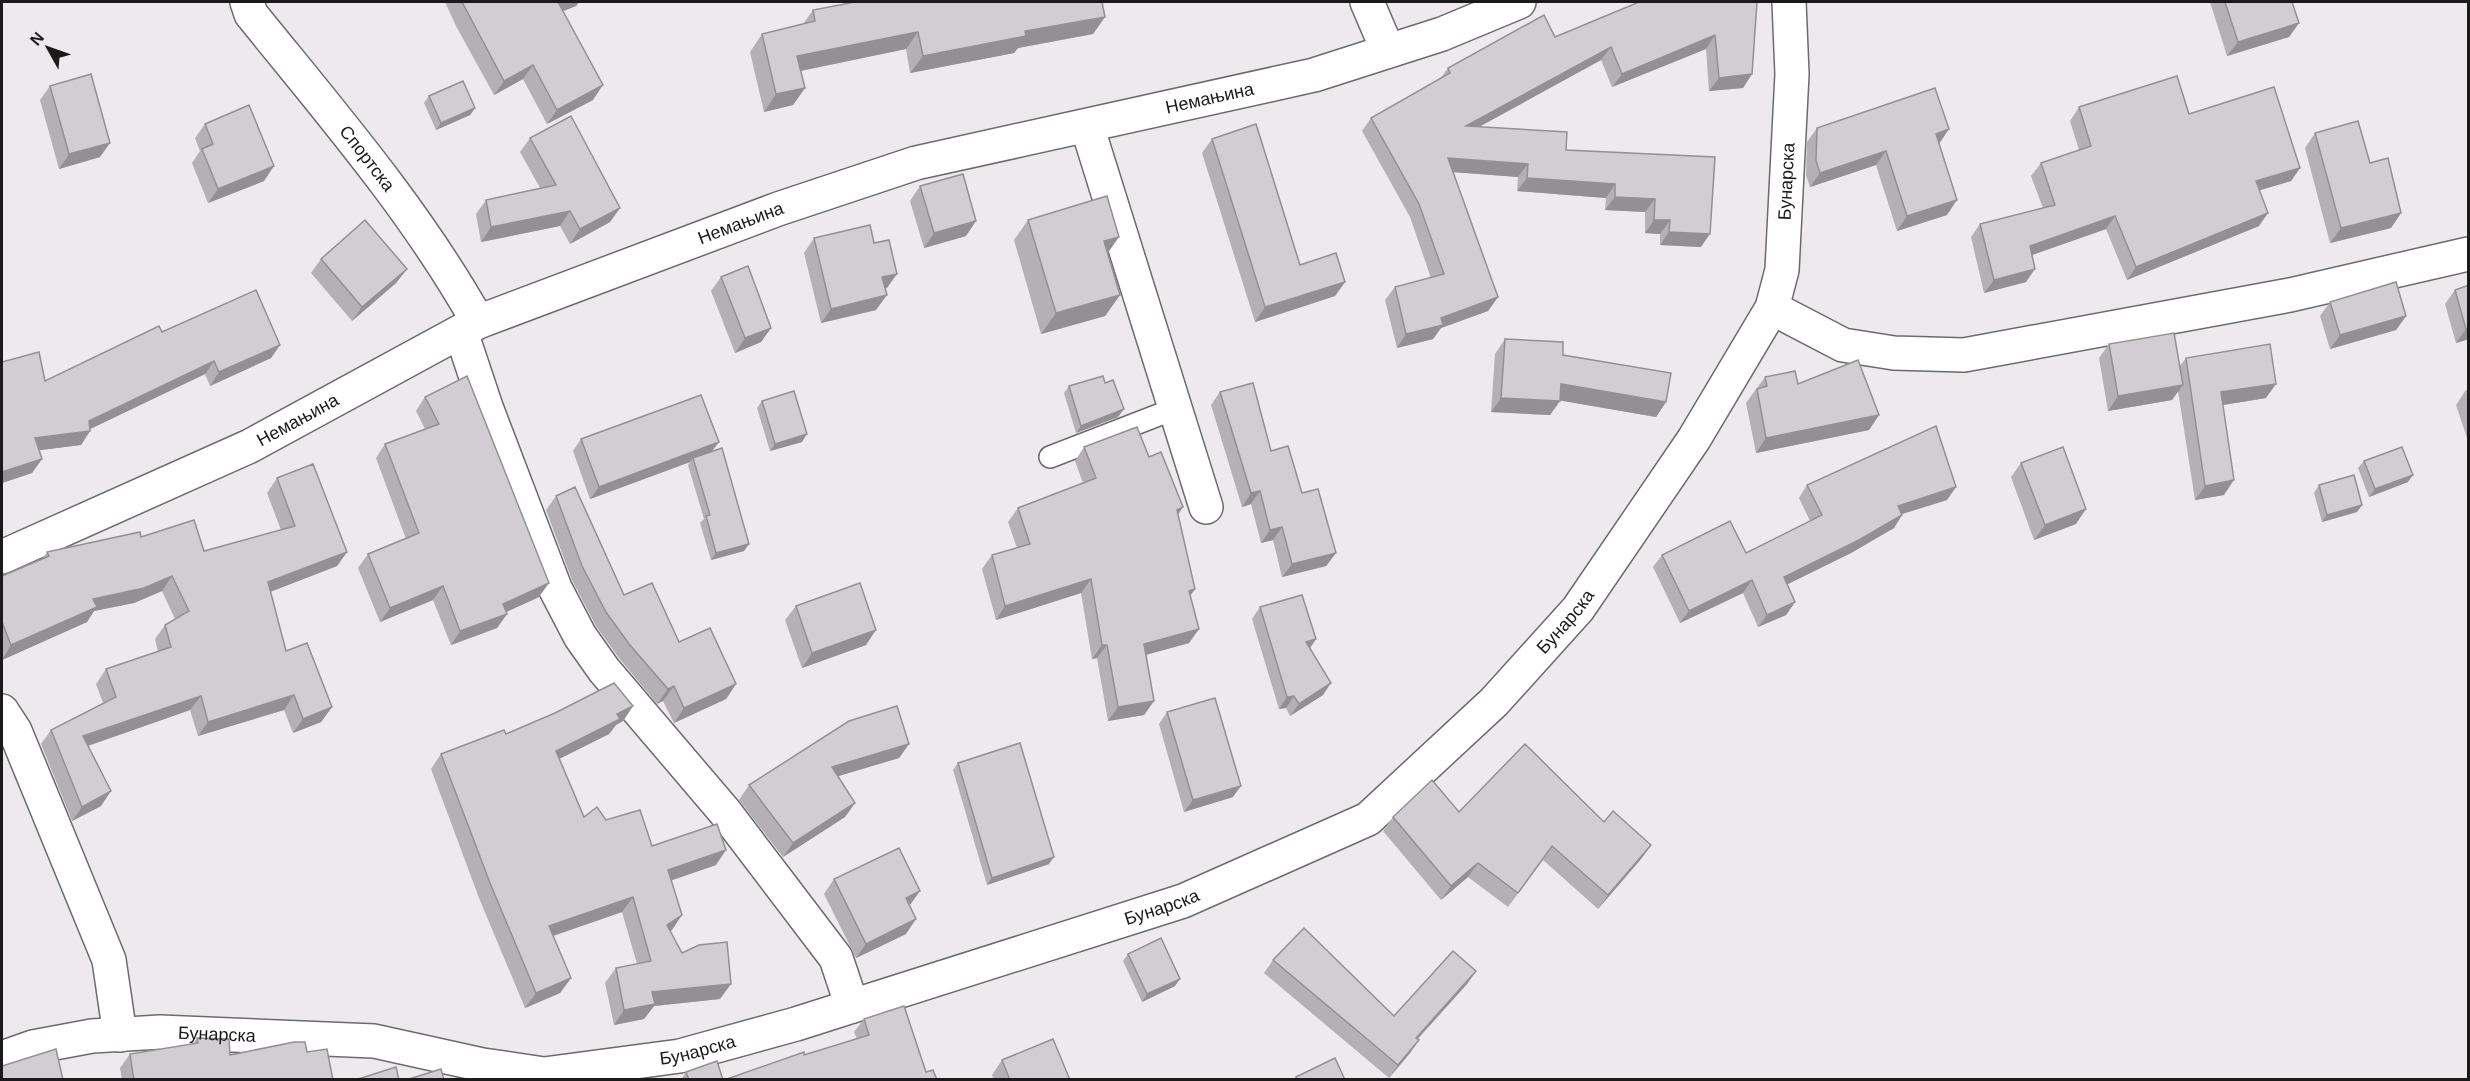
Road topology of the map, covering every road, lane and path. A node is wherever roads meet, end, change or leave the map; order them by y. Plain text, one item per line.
1 (247, 2) edge
2 (1367, 2) edge
3 (1519, 2) edge
4 (1789, 2) edge
5 (1388, 51) junction
6 (1087, 126) junction
7 (2469, 254) edge
8 (1772, 308) junction
9 (470, 327) junction
10 (1174, 409) junction
11 (1050, 457) dead end
12 (1206, 507) dead end
13 (2, 557) edge
14 (2, 711) edge
15 (852, 1006) junction
16 (120, 1035) junction
17 (2, 1058) edge

1 - 9 street, Спортска
2 - 5 street
3 - 5 street, Немањина
4 - 8 street, Бунарска
5 - 6 street, Немањина
6 - 9 street, Немањина
6 - 10 street
7 - 8 street
8 - 15 street, Бунарска
9 - 13 street, Немањина
9 - 15 street, Спортска
10 - 11 lane
10 - 12 street
14 - 16 street
15 - 16 street, Бунарска
16 - 17 street, Бунарска

